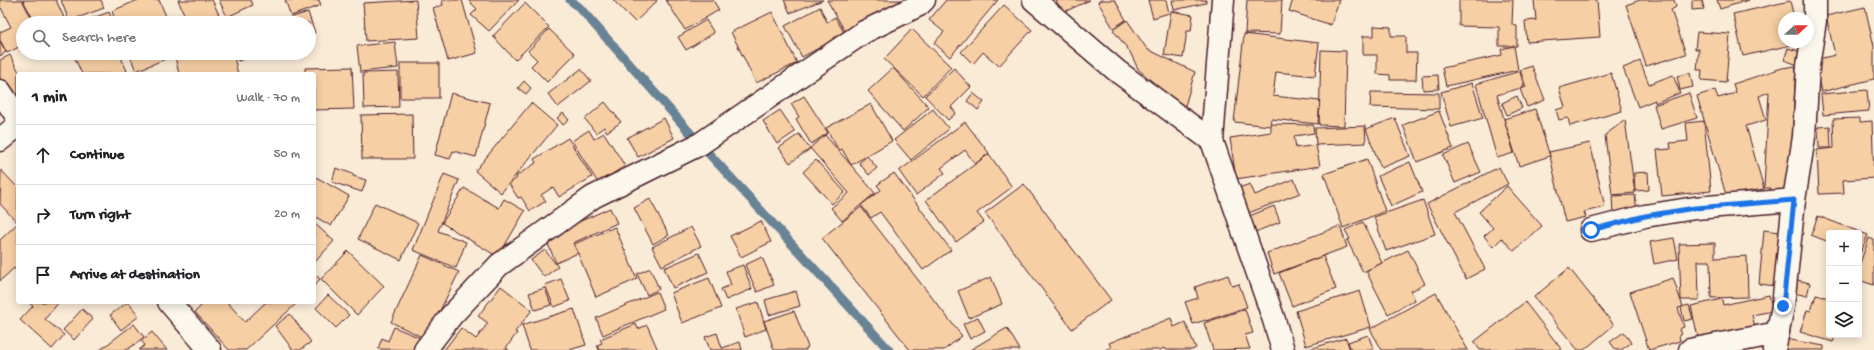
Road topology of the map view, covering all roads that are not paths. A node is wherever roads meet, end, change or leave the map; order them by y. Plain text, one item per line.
1 (924, 0) edge
2 (1034, 0) edge
3 (1223, 0) edge
4 (1819, 1) edge
5 (0, 91) edge
6 (16, 115) edge
7 (16, 127) edge
8 (0, 140) edge
9 (1212, 141) junction
10 (1794, 200) junction
11 (1591, 230) dead end
12 (171, 304) edge
13 (1776, 342) edge
14 (210, 350) edge
15 (425, 350) edge
16 (1283, 350) edge
17 (1690, 350) edge

1 - 15 street
2 - 9 street
3 - 9 street
4 - 10 street
5 - 6 street
7 - 8 street
9 - 16 street
10 - 11 street
10 - 13 street
12 - 14 street
13 - 17 street

